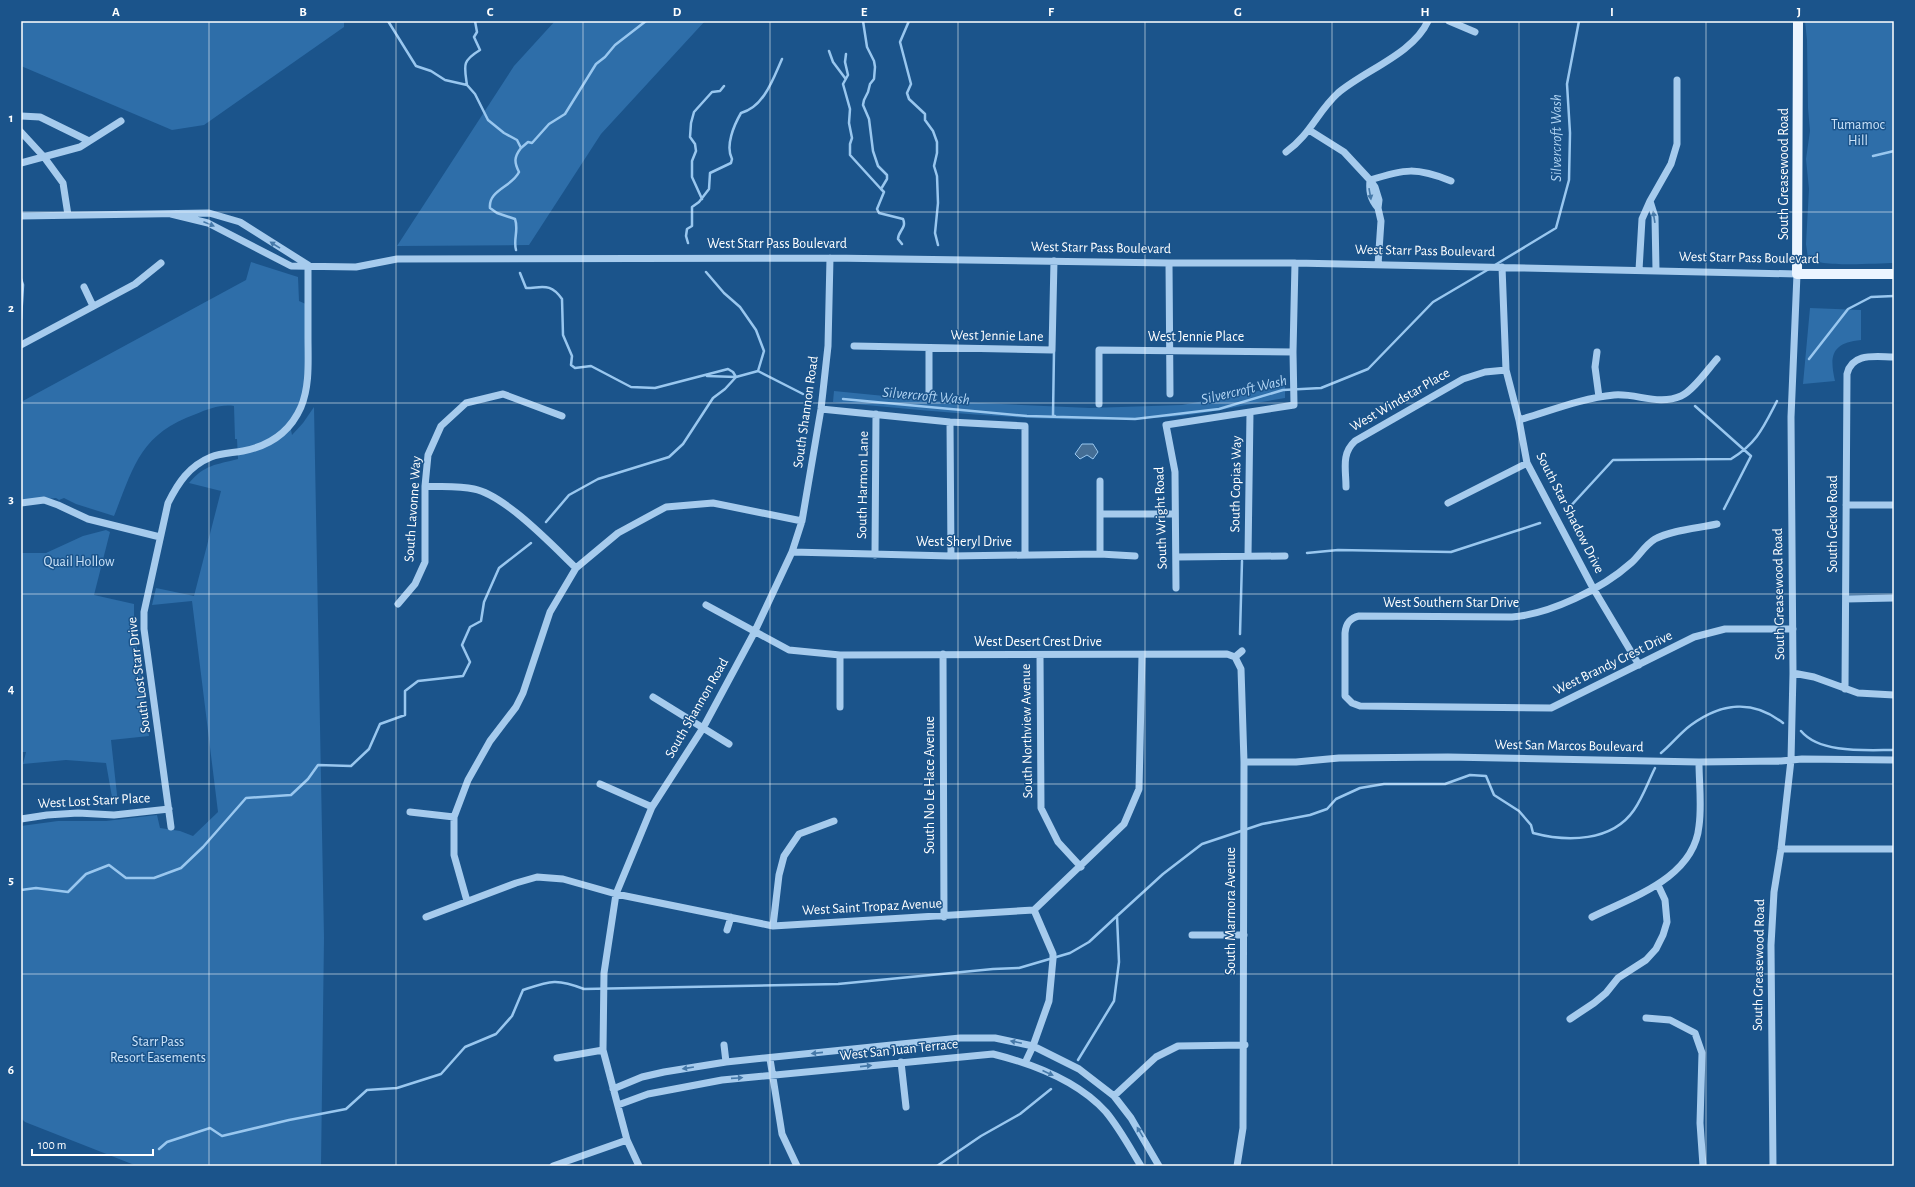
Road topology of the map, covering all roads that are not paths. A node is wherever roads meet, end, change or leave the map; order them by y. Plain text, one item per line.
1 (1428, 21) edge
2 (1449, 21) edge
3 (1798, 21) edge
4 (1475, 32) dead end
5 (1677, 80) dead end
6 (21, 116) edge
7 (121, 121) dead end
8 (1308, 130) junction
9 (21, 132) edge
10 (89, 141) junction
11 (1286, 152) dead end
12 (44, 157) junction
13 (21, 163) edge
14 (1370, 180) junction
15 (1451, 180) dead end
16 (1650, 201) junction
17 (171, 214) junction
18 (44, 215) junction
19 (68, 215) junction
20 (21, 216) edge
21 (21, 221) edge
22 (1641, 232) junction
23 (1655, 232) junction
24 (830, 258) junction
25 (1054, 261) junction
26 (161, 263) dead end
27 (1169, 263) junction
28 (1295, 263) junction
29 (308, 265) junction
30 (1378, 265) junction
31 (1502, 267) junction
32 (1639, 270) junction
33 (1656, 270) junction
34 (1797, 274) junction
35 (1894, 274) edge
36 (84, 287) dead end
37 (94, 306) junction
38 (21, 345) edge
39 (854, 346) dead end
40 (930, 348) junction
41 (1170, 350) junction
42 (1293, 352) junction
43 (1597, 352) dead end
44 (1894, 357) edge
45 (1717, 359) dead end
46 (1506, 370) junction
47 (1170, 394) dead end
48 (929, 397) dead end
49 (1599, 397) junction
50 (1099, 404) dead end
51 (821, 408) junction
52 (1250, 412) junction
53 (876, 414) junction
54 (562, 416) dead end
55 (1519, 420) junction
56 (950, 422) junction
57 (1527, 463) junction
58 (1100, 481) dead end
59 (425, 486) junction
60 (1346, 487) dead end
61 (21, 503) edge
62 (1448, 503) dead end
63 (1846, 505) junction
64 (1894, 505) edge
65 (1100, 514) junction
66 (1174, 514) junction
67 (802, 521) junction
68 (1717, 524) dead end
69 (160, 537) junction
70 (792, 552) junction
71 (1100, 554) junction
72 (875, 555) junction
73 (1025, 555) junction
74 (951, 556) junction
75 (1135, 556) dead end
76 (1248, 556) junction
77 (1285, 556) dead end
78 (1176, 557) junction
79 (576, 568) junction
80 (1176, 588) dead end
81 (1593, 588) junction
82 (1894, 598) edge
83 (1846, 599) junction
84 (398, 604) dead end
85 (706, 605) dead end
86 (1793, 629) junction
87 (754, 633) junction
88 (1242, 651) dead end
89 (943, 654) junction
90 (840, 655) junction
91 (1040, 655) junction
92 (1142, 655) junction
93 (1235, 657) junction
94 (1639, 665) junction
95 (1793, 673) junction
96 (1845, 689) junction
97 (1894, 695) edge
98 (653, 697) dead end
99 (1346, 703) joint
100 (840, 706) dead end
101 (703, 728) junction
102 (730, 744) dead end
103 (1791, 760) junction
104 (1894, 760) edge
105 (1244, 762) junction
106 (1699, 762) junction
107 (600, 784) dead end
108 (652, 807) junction
109 (169, 809) junction
110 (410, 812) dead end
111 (454, 817) junction
112 (21, 819) edge
113 (834, 821) dead end
114 (171, 827) dead end
115 (1781, 849) junction
116 (1894, 849) edge
117 (1081, 867) junction
118 (1658, 885) junction
119 (616, 894) junction
120 (467, 901) junction
121 (1034, 910) junction
122 (944, 916) junction
123 (426, 917) dead end
124 (731, 917) junction
125 (1592, 917) dead end
126 (773, 926) junction
127 (727, 930) dead end
128 (1192, 935) dead end
129 (1244, 936) junction
130 (1646, 1018) dead end
131 (1570, 1019) dead end
132 (724, 1045) dead end
133 (1244, 1045) junction
134 (1034, 1046) junction
135 (604, 1050) junction
136 (557, 1058) dead end
137 (770, 1059) junction
138 (726, 1062) junction
139 (901, 1062) junction
140 (1025, 1063) junction
141 (773, 1076) junction
142 (613, 1089) junction
143 (1114, 1096) junction
144 (618, 1105) junction
145 (906, 1107) dead end
146 (627, 1140) junction
147 (553, 1166) edge
148 (639, 1166) edge
149 (796, 1166) edge
150 (1141, 1166) edge
151 (1159, 1166) edge
152 (1237, 1166) edge
153 (1703, 1166) edge
154 (1773, 1166) edge

1 - 8 street
2 - 4 street
3 - 34 main road, South Greasewood Road
5 - 16 street
6 - 10 street
7 - 10 street
8 - 11 street
8 - 14 street
9 - 12 street
10 - 12 street
12 - 13 street
12 - 19 street
14 - 15 street
14 - 30 street
16 - 22 street
23 -> 16 street
17 - 19 street, West Starr Pass Boulevard
17 -> 29 street, West Starr Pass Boulevard
29 -> 17 street, West Starr Pass Boulevard
18 - 19 street, West Starr Pass Boulevard
18 - 20 street, West Starr Pass Boulevard
18 - 21 street, West Starr Pass Boulevard
22 - 23 street
22 - 32 street
23 - 33 street
24 - 25 street, West Starr Pass Boulevard
24 - 29 street, West Starr Pass Boulevard
24 - 51 street, South Shannon Road
25 - 27 street, West Starr Pass Boulevard
25 - 40 street, West Jennie Lane
26 - 37 street
27 - 28 street, West Starr Pass Boulevard
27 - 41 street
28 - 30 street, West Starr Pass Boulevard
28 - 42 street
29 - 69 street, South Lost Starr Drive
30 - 31 street, West Starr Pass Boulevard
31 - 32 street, West Starr Pass Boulevard
31 - 46 street, South Star Shadow Drive
32 - 33 street, West Starr Pass Boulevard
33 - 34 street, West Starr Pass Boulevard
34 - 35 main road, West Starr Pass Boulevard
34 - 86 street, South Greasewood Road
36 - 37 street
37 - 38 street
39 - 40 street, West Jennie Lane
40 - 48 street
41 - 42 street, West Jennie Place
41 - 47 street
41 - 50 street, West Jennie Place
42 - 52 street
43 - 49 street
44 - 63 street, South Gecko Road
45 - 49 street
46 - 55 street, South Star Shadow Drive
46 - 60 street, West Windstar Place
49 - 55 street
51 - 53 street
51 - 67 street, South Shannon Road
52 - 66 street, South Wright Road
52 - 76 street, South Copias Way
53 - 56 street
53 - 72 street, South Harmon Lane
54 - 59 street, South Lavonne Way
55 - 57 street, South Star Shadow Drive
56 - 73 street
56 - 74 street
57 - 62 street
57 - 81 street, South Star Shadow Drive
58 - 65 street
59 - 79 street
59 - 84 street, South Lavonne Way
61 - 69 street
63 - 64 street
63 - 83 street, South Gecko Road
65 - 66 street
65 - 71 street
66 - 78 street, South Wright Road
67 - 70 street, South Shannon Road
67 - 79 street
68 - 81 street, West Southern Star Drive
69 - 109 street, South Lost Starr Drive
70 - 72 street, West Sheryl Drive
70 - 87 street, South Shannon Road
71 - 73 street, West Sheryl Drive
71 - 75 street, West Sheryl Drive
72 - 74 street, West Sheryl Drive
73 - 74 street, West Sheryl Drive
76 - 77 street
76 - 78 street
78 - 80 street, South Wright Road
79 - 111 street
81 - 94 street, South Star Shadow Drive
81 - 99 street, West Southern Star Drive
82 - 83 street
83 - 96 street, South Gecko Road
85 - 87 street, West Desert Crest Drive
86 - 94 street, West Brandy Crest Drive
86 - 95 street, South Greasewood Road
87 - 90 street, West Desert Crest Drive
87 - 101 street, South Shannon Road
88 - 93 street
89 - 90 street, West Desert Crest Drive
89 - 91 street, West Desert Crest Drive
89 - 122 street, South No Le Hace Avenue
90 - 100 street
91 - 92 street, West Desert Crest Drive
91 - 117 street, South Northview Avenue
92 - 93 street, West Desert Crest Drive
92 - 117 street
93 - 105 street, South Marmora Avenue
94 - 99 street, West Brandy Crest Drive
95 - 96 street
95 - 103 street, South Greasewood Road
96 - 97 street
98 - 101 street
101 - 102 street
101 - 108 street, South Shannon Road
103 - 104 street, West San Marcos Boulevard
103 - 106 street, West San Marcos Boulevard
103 - 115 street, South Greasewood Road
105 - 106 street, West San Marcos Boulevard
105 - 129 street, South Marmora Avenue
106 - 118 street
107 - 108 street
108 - 119 street, South Shannon Road
109 - 112 street, West Lost Starr Place
109 - 114 street, South Lost Starr Drive
110 - 111 street
111 - 120 street
113 - 126 street
115 - 116 street
115 - 154 street, South Greasewood Road
117 - 121 street
118 - 125 street
118 - 131 street
119 - 120 street, West Saint Tropaz Avenue
119 - 124 street, West Saint Tropaz Avenue
119 - 135 street, South Shannon Road
120 - 123 street, West Saint Tropaz Avenue
121 - 122 street, West Saint Tropaz Avenue
121 - 134 street
122 - 126 street, West Saint Tropaz Avenue
124 - 126 street, West Saint Tropaz Avenue
124 - 127 street
128 - 129 street
129 - 133 street, South Marmora Avenue
130 - 153 street
132 - 138 street
133 - 143 street
133 - 152 street, South Marmora Avenue
134 -> 137 street, West San Juan Terrace
134 - 140 street
134 - 143 street, West San Juan Terrace
135 - 136 street
135 - 142 street, South Shannon Road
137 - 138 street, West San Juan Terrace
137 - 141 street
138 -> 142 street, West San Juan Terrace
139 - 140 street, West San Juan Terrace
141 -> 139 street, West San Juan Terrace
139 - 145 street
140 -> 150 street, West San Juan Terrace
144 -> 141 street, West San Juan Terrace
141 - 149 street
142 - 144 street, South Shannon Road
151 -> 143 street, West San Juan Terrace
144 - 146 street, South Shannon Road
146 - 147 street
146 - 148 street, South Shannon Road

